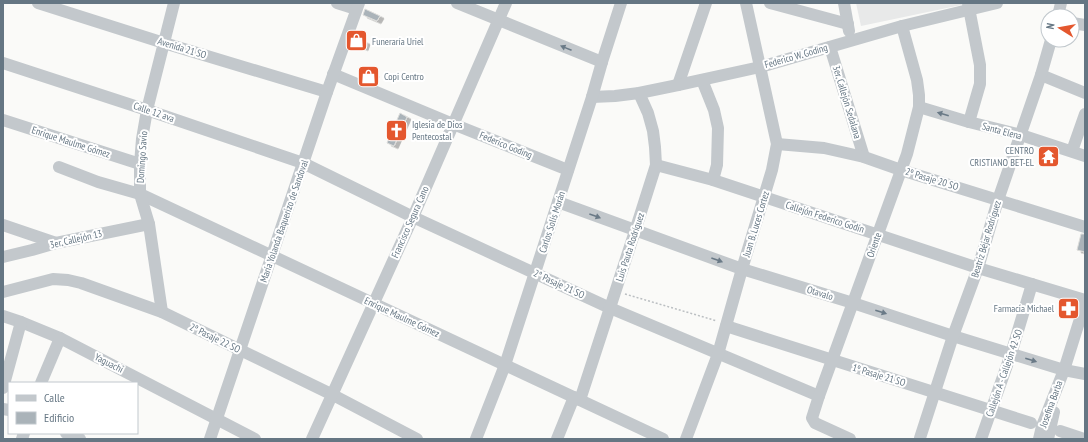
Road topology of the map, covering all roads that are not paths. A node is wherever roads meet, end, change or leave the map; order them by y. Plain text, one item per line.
1 (38, 3) edge
2 (174, 3) edge
3 (337, 3) edge
4 (457, 3) edge
5 (506, 3) edge
6 (621, 3) edge
7 (706, 3) edge
8 (746, 3) edge
9 (770, 3) edge
10 (844, 3) edge
11 (997, 3) edge
12 (358, 6) edge
13 (968, 6) edge
14 (499, 20) junction
15 (848, 24) junction
16 (902, 26) junction
17 (851, 40) junction
18 (164, 43) junction
19 (830, 47) junction
20 (1049, 48) edge
21 (602, 62) junction
22 (3, 63) edge
23 (760, 67) junction
24 (333, 74) junction
25 (1041, 75) junction
26 (702, 80) junction
27 (678, 85) junction
28 (326, 92) junction
29 (639, 93) junction
30 (1085, 93) edge
31 (592, 97) junction
32 (919, 107) junction
33 (147, 110) junction
34 (1085, 114) edge
35 (3, 120) edge
36 (969, 122) junction
37 (453, 124) junction
38 (1021, 135) junction
39 (776, 144) junction
40 (1072, 152) junction
41 (1085, 156) edge
42 (864, 157) junction
43 (303, 163) junction
44 (140, 164) junction
45 (656, 165) junction
46 (59, 167) dead end
47 (568, 170) junction
48 (901, 170) junction
49 (713, 180) junction
50 (140, 194) junction
51 (765, 198) junction
52 (998, 200) junction
53 (558, 202) junction
54 (413, 217) junction
55 (149, 224) junction
56 (3, 225) edge
57 (1085, 227) edge
58 (635, 231) junction
59 (878, 235) junction
60 (56, 243) junction
61 (272, 256) junction
62 (3, 257) edge
63 (978, 268) junction
64 (742, 269) junction
65 (535, 273) junction
66 (1032, 284) junction
67 (3, 292) edge
68 (1085, 300) edge
69 (853, 303) junction
70 (1085, 303) edge
71 (374, 304) junction
72 (610, 308) junction
73 (162, 312) junction
74 (3, 316) edge
75 (21, 322) junction
76 (727, 325) junction
77 (953, 336) junction
78 (60, 338) junction
79 (240, 350) junction
80 (718, 354) junction
81 (1012, 354) junction
82 (832, 360) junction
83 (505, 365) junction
84 (1064, 370) junction
85 (1085, 374) edge
86 (41, 382) edge
87 (3, 388) edge
88 (935, 392) junction
89 (332, 395) junction
90 (819, 396) junction
91 (577, 399) junction
92 (991, 410) junction
93 (217, 419) junction
94 (1031, 423) dead end
95 (1060, 432) dead end
96 (68, 434) edge
97 (920, 438) dead end
98 (80, 439) edge
99 (210, 439) edge
100 (255, 439) edge
101 (312, 439) edge
102 (416, 439) edge
103 (476, 439) edge
104 (557, 439) edge
105 (663, 439) edge
106 (686, 439) edge
107 (850, 439) edge
108 (981, 439) edge
109 (1039, 439) edge
110 (1048, 439) edge
111 (1084, 439) edge

1 - 18 street, Avenida 21 SO
2 - 18 street, Domingo Savio
3 - 12 street
4 - 14 street
5 - 14 street, Francisco Segura Cano
6 - 21 street, Carlos Solís Morán
7 - 27 street
8 - 23 street, Juan B. Luces Cortez
9 - 15 street
10 - 15 street
11 - 13 street, Federico W. Goding
12 - 24 street, María Yolanda Baquerizo de Sandoval
13 - 16 street, Federico W. Goding
13 - 36 street
21 -> 14 street
14 - 37 street, Francisco Segura Cano
15 - 17 street
16 - 17 street, Federico W. Goding
16 - 32 street, Oriente
17 - 19 street, Federico W. Goding
18 - 28 street, Avenida 21 SO
18 - 33 street, Domingo Savio
19 - 23 street, Federico W. Goding
19 - 42 street, 3er. Callejón Sedalana
20 - 25 street, Beatriz Béjar Rodríguez
21 - 31 street, Carlos Solís Morán
22 - 33 street, Calle 12 ava
23 - 26 street, Federico W. Goding
23 - 39 street, Juan B. Luces Cortez
24 - 28 street, María Yolanda Baquerizo de Sandoval
24 - 37 street, Federico Goding
25 - 30 street
25 - 38 street, Beatriz Béjar Rodríguez
26 - 27 street, Federico W. Goding
26 - 49 street
27 - 29 street, Federico W. Goding
28 - 43 street, María Yolanda Baquerizo de Sandoval
29 - 31 street, Federico W. Goding
29 - 45 street, Luis Pauta Rodríguez
31 - 47 street, Carlos Solís Morán
36 -> 32 street, Santa Elena
32 - 48 street, Oriente
33 - 43 street, Calle 12 ava
33 - 44 street, Domingo Savio
34 - 40 street
35 - 44 street, Enrique Maulme Gómez
36 - 38 street, Santa Elena
37 - 47 street, Federico Goding
37 - 54 street, Francisco Segura Cano
38 - 40 street, Santa Elena
38 - 52 street, Beatriz Béjar Rodríguez
39 - 42 street, 2º Pasaje 20 SO
39 - 51 street, Juan B. Luces Cortez
40 - 41 street, Santa Elena
42 - 48 street, 2º Pasaje 20 SO
43 - 54 street, 2° Pasaje 21 SO
43 - 61 street, María Yolanda Baquerizo de Sandoval
44 - 50 street, Domingo Savio
45 - 49 street, Callejón Federico Godín
45 - 58 street, Luis Pauta Rodríguez
46 - 50 street, Enrique Maulme Gómez
47 - 53 street, Carlos Solís Morán
48 - 52 street, 2º Pasaje 20 SO
48 - 59 street, Oriente
49 - 51 street, Callejón Federico Godín
50 - 55 street, Domingo Savio
50 - 61 street, Enrique Maulme Gómez
51 - 59 street, Callejón Federico Godín
51 - 64 street, Juan B. Luces Cortez
52 - 57 street, 2º Pasaje 20 SO
52 - 63 street, Beatriz Béjar Rodríguez
53 -> 58 street, Otavalo
53 - 65 street, Carlos Solís Morán
54 - 65 street, 2° Pasaje 21 SO
54 - 71 street, Francisco Segura Cano
55 - 60 street, 3er. Callejón 13
55 - 73 street, Domingo Savio
56 - 60 street
58 -> 64 street, Otavalo
58 - 72 street, Luis Pauta Rodríguez
59 - 63 street, Callejón Federico Godín
59 - 69 street, Oriente
60 - 62 street, 3er. Callejón 13
61 - 71 street, Enrique Maulme Gómez
61 - 79 street, María Yolanda Baquerizo de Sandoval
63 - 66 street, Callejón Federico Godín
63 - 77 street, Beatriz Béjar Rodríguez
64 - 69 street, Otavalo
64 - 76 street, Juan B. Luces Cortez
65 - 72 street, 2° Pasaje 21 SO
65 - 83 street, Carlos Solís Morán
66 - 68 street, Callejón Federico Godín
66 - 81 street, Callejón A - Callejón 42 SO
67 - 73 street, 2º Pasaje 22 SO
69 -> 77 street, Otavalo
69 - 82 street, Oriente
70 - 84 street, Josefina Barba
71 - 83 street, Enrique Maulme Gómez
71 - 89 street, Francisco Segura Cano
72 - 80 street, 2° Pasaje 21 SO
72 - 91 street, Luis Pauta Rodríguez
73 - 79 street, 2º Pasaje 22 SO
74 - 75 street, Yaguachi
75 - 78 street, Yaguachi
75 - 87 street
76 - 80 street, Juan B. Luces Cortez
76 - 82 street, 1º Pasaje 21 SO
77 - 81 street, Otavalo
77 - 88 street, Beatriz Béjar Rodríguez
78 - 86 street
78 - 93 street, Yaguachi
79 - 89 street, 2º Pasaje 22 SO
79 - 93 street, María Yolanda Baquerizo de Sandoval
80 - 90 street, 2° Pasaje 21 SO
80 - 106 street, Juan B. Luces Cortez
81 -> 84 street, Otavalo
81 - 92 street, Callejón A - Callejón 42 SO
82 - 88 street, 1º Pasaje 21 SO
82 - 90 street, Oriente
83 - 91 street, Enrique Maulme Gómez
83 - 103 street, Carlos Solís Morán
84 - 85 street, Otavalo
84 - 109 street, Josefina Barba
84 - 110 street, Josefina Barba
88 - 92 street, 1º Pasaje 21 SO
88 - 97 street, Beatriz Béjar Rodríguez
89 - 101 street, Francisco Segura Cano
89 - 102 street, 2º Pasaje 22 SO
90 - 107 street, Oriente
91 - 104 street, Luis Pauta Rodríguez
91 - 105 street, Enrique Maulme Gómez
92 - 94 street, 1º Pasaje 21 SO
92 - 108 street, Callejón A - Callejón 42 SO
93 - 99 street, María Yolanda Baquerizo de Sandoval
93 - 100 street, Yaguachi
95 - 111 street
96 - 98 street

